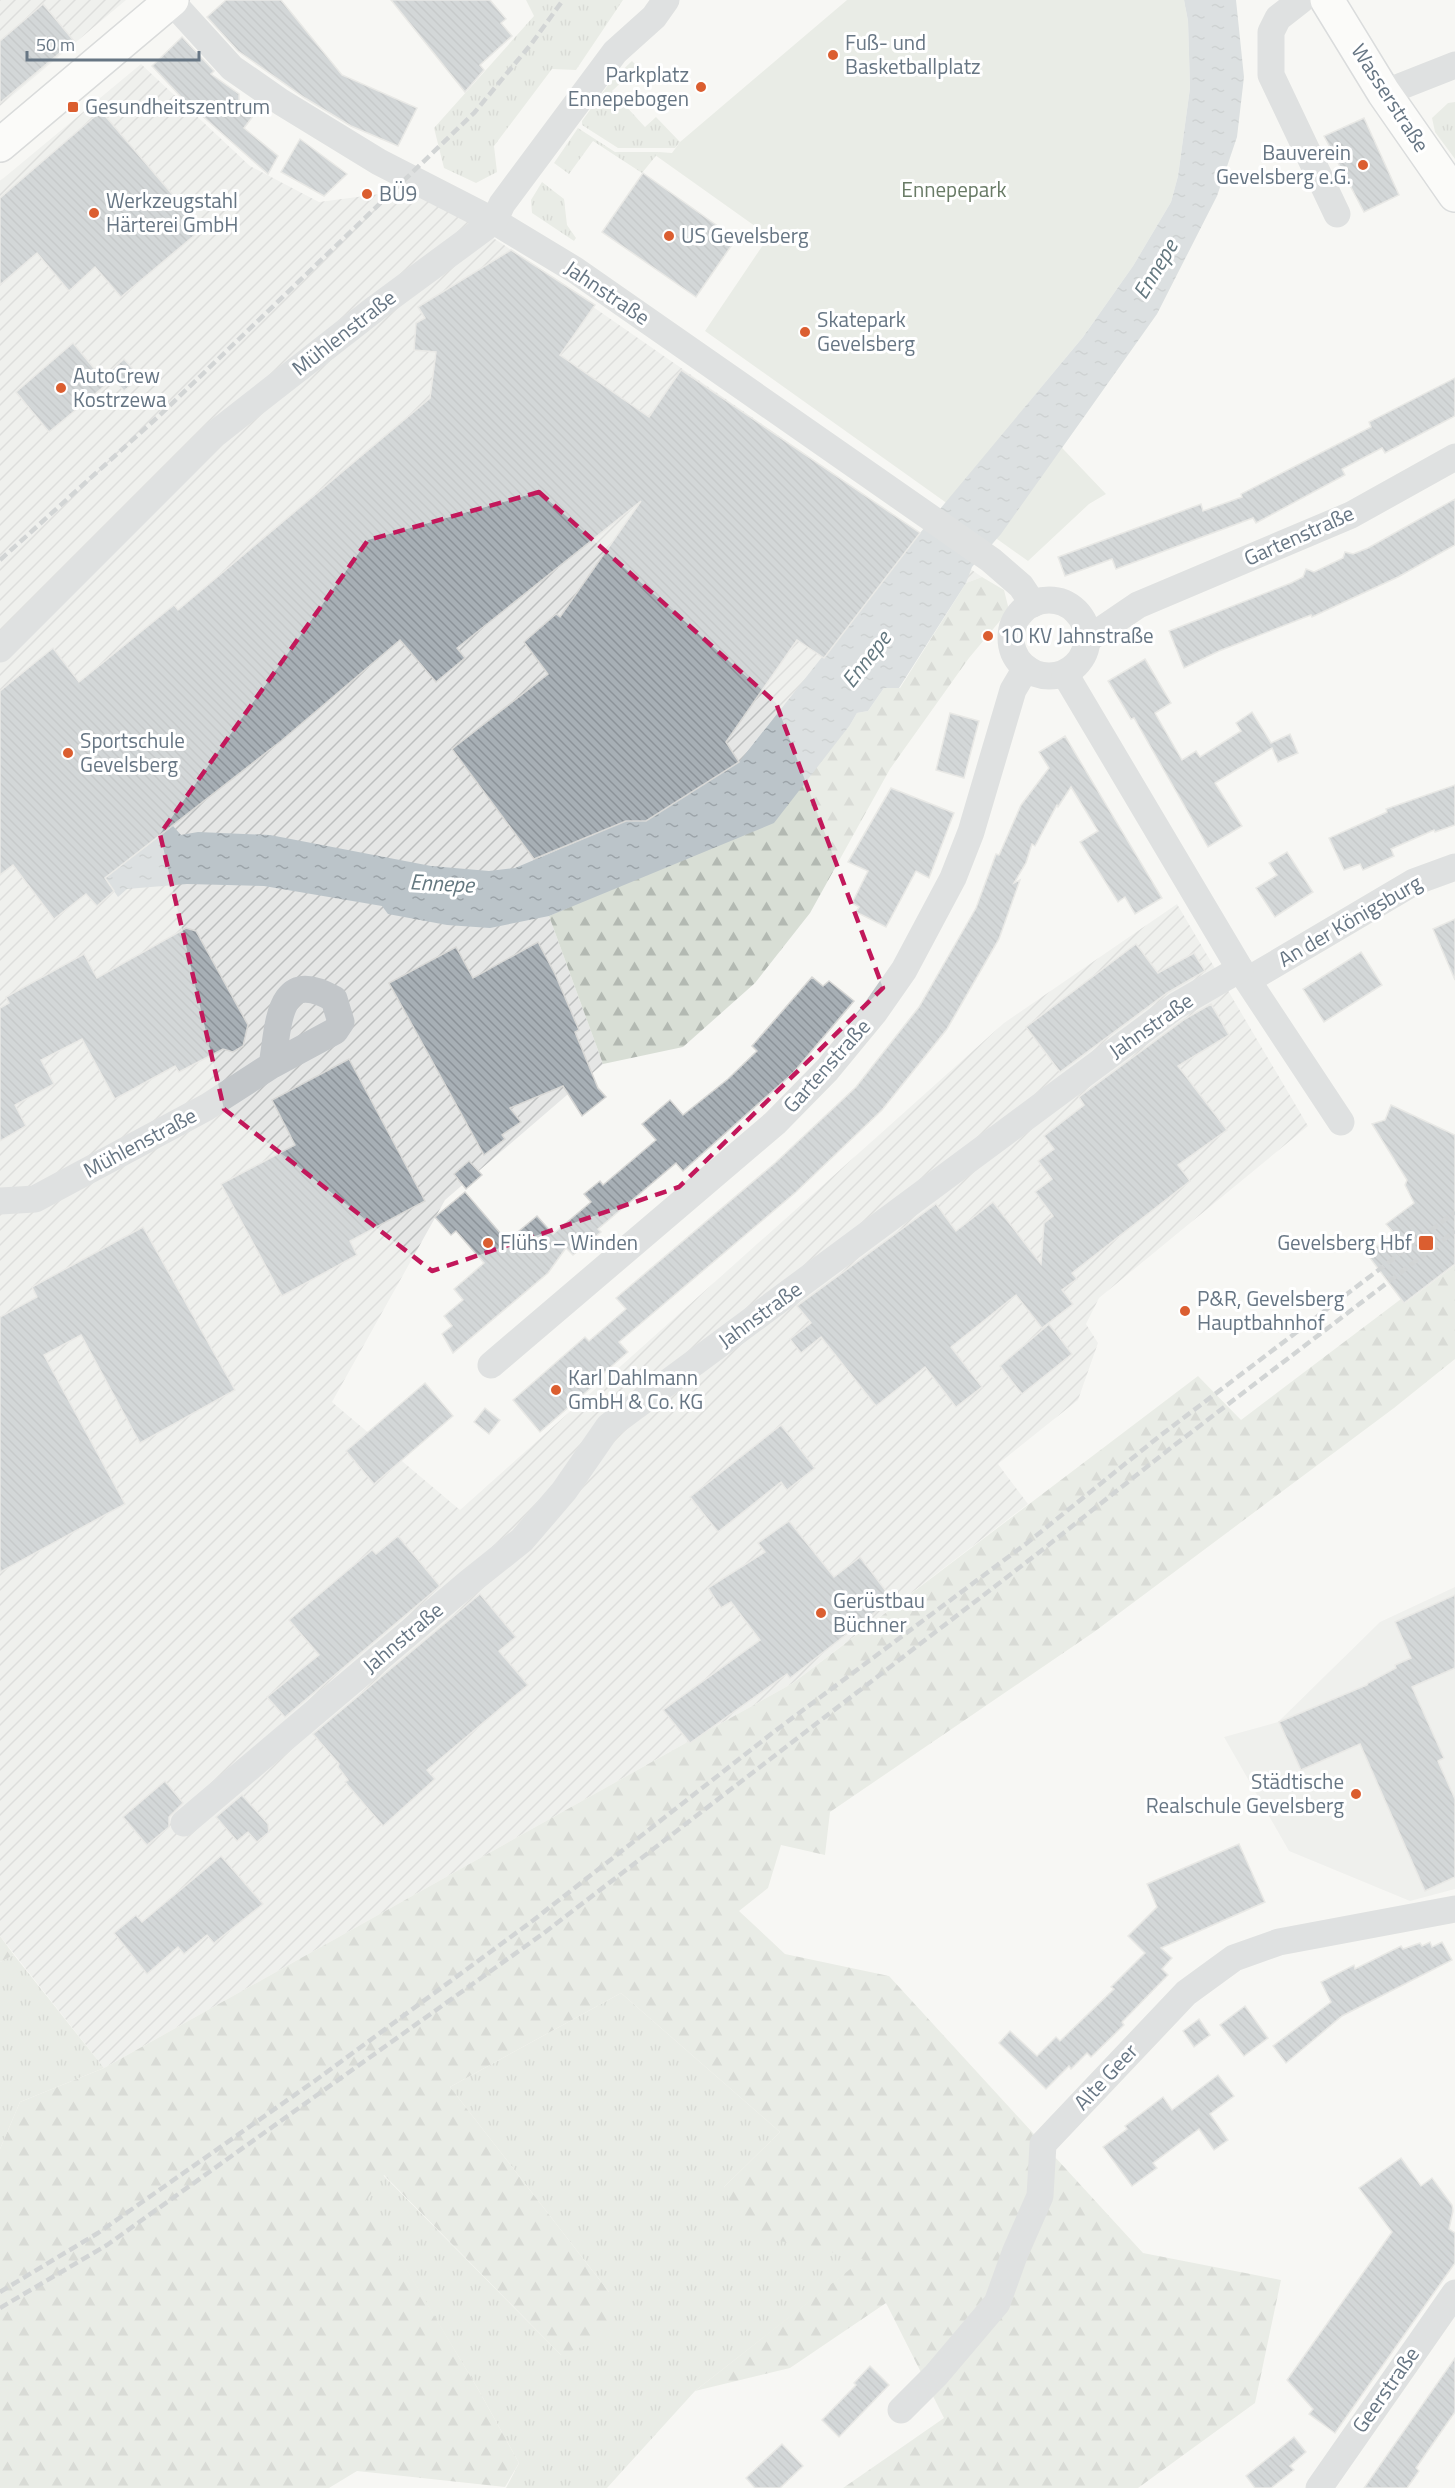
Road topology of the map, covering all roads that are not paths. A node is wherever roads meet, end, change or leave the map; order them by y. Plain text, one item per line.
1 (171, 0) edge
2 (666, 0) edge
3 (1301, 0) edge
4 (1327, 0) edge
5 (1455, 65) edge
6 (1384, 93) junction
7 (0, 146) edge
8 (1455, 195) edge
9 (1337, 214) dead end
10 (494, 221) junction
11 (1455, 457) edge
12 (1033, 604) junction
13 (1138, 605) junction
14 (1072, 608) junction
15 (1088, 639) junction
16 (0, 649) edge
17 (1026, 669) junction
18 (1065, 674) junction
19 (1455, 867) edge
20 (1244, 974) junction
21 (272, 1065) dead end
22 (1341, 1122) dead end
23 (0, 1202) edge
24 (491, 1365) dead end
25 (184, 1823) dead end
26 (1455, 1909) edge
27 (1455, 2293) edge
28 (901, 2410) dead end
29 (1319, 2488) edge

1 - 7 main road
1 - 10 street, Jahnstraße
2 - 10 street, Mühlenstraße
3 - 9 street
4 - 6 main road, Wasserstraße
5 - 6 street
6 - 8 main road, Wasserstraße
10 - 12 street, Jahnstraße
10 - 16 street, Mühlenstraße
11 - 13 street, Gartenstraße
12 - 14 street
12 - 17 street
13 - 14 street, Gartenstraße
13 - 15 street, Gartenstraße
14 - 15 street
15 - 18 street
17 - 18 street
17 - 24 street, Gartenstraße
18 - 20 street
19 - 20 street, An der Königsburg
20 - 22 street
20 - 25 street, Jahnstraße
21 - 23 street, Mühlenstraße
26 - 28 street, Alte Geer
27 - 29 street, Geerstraße

